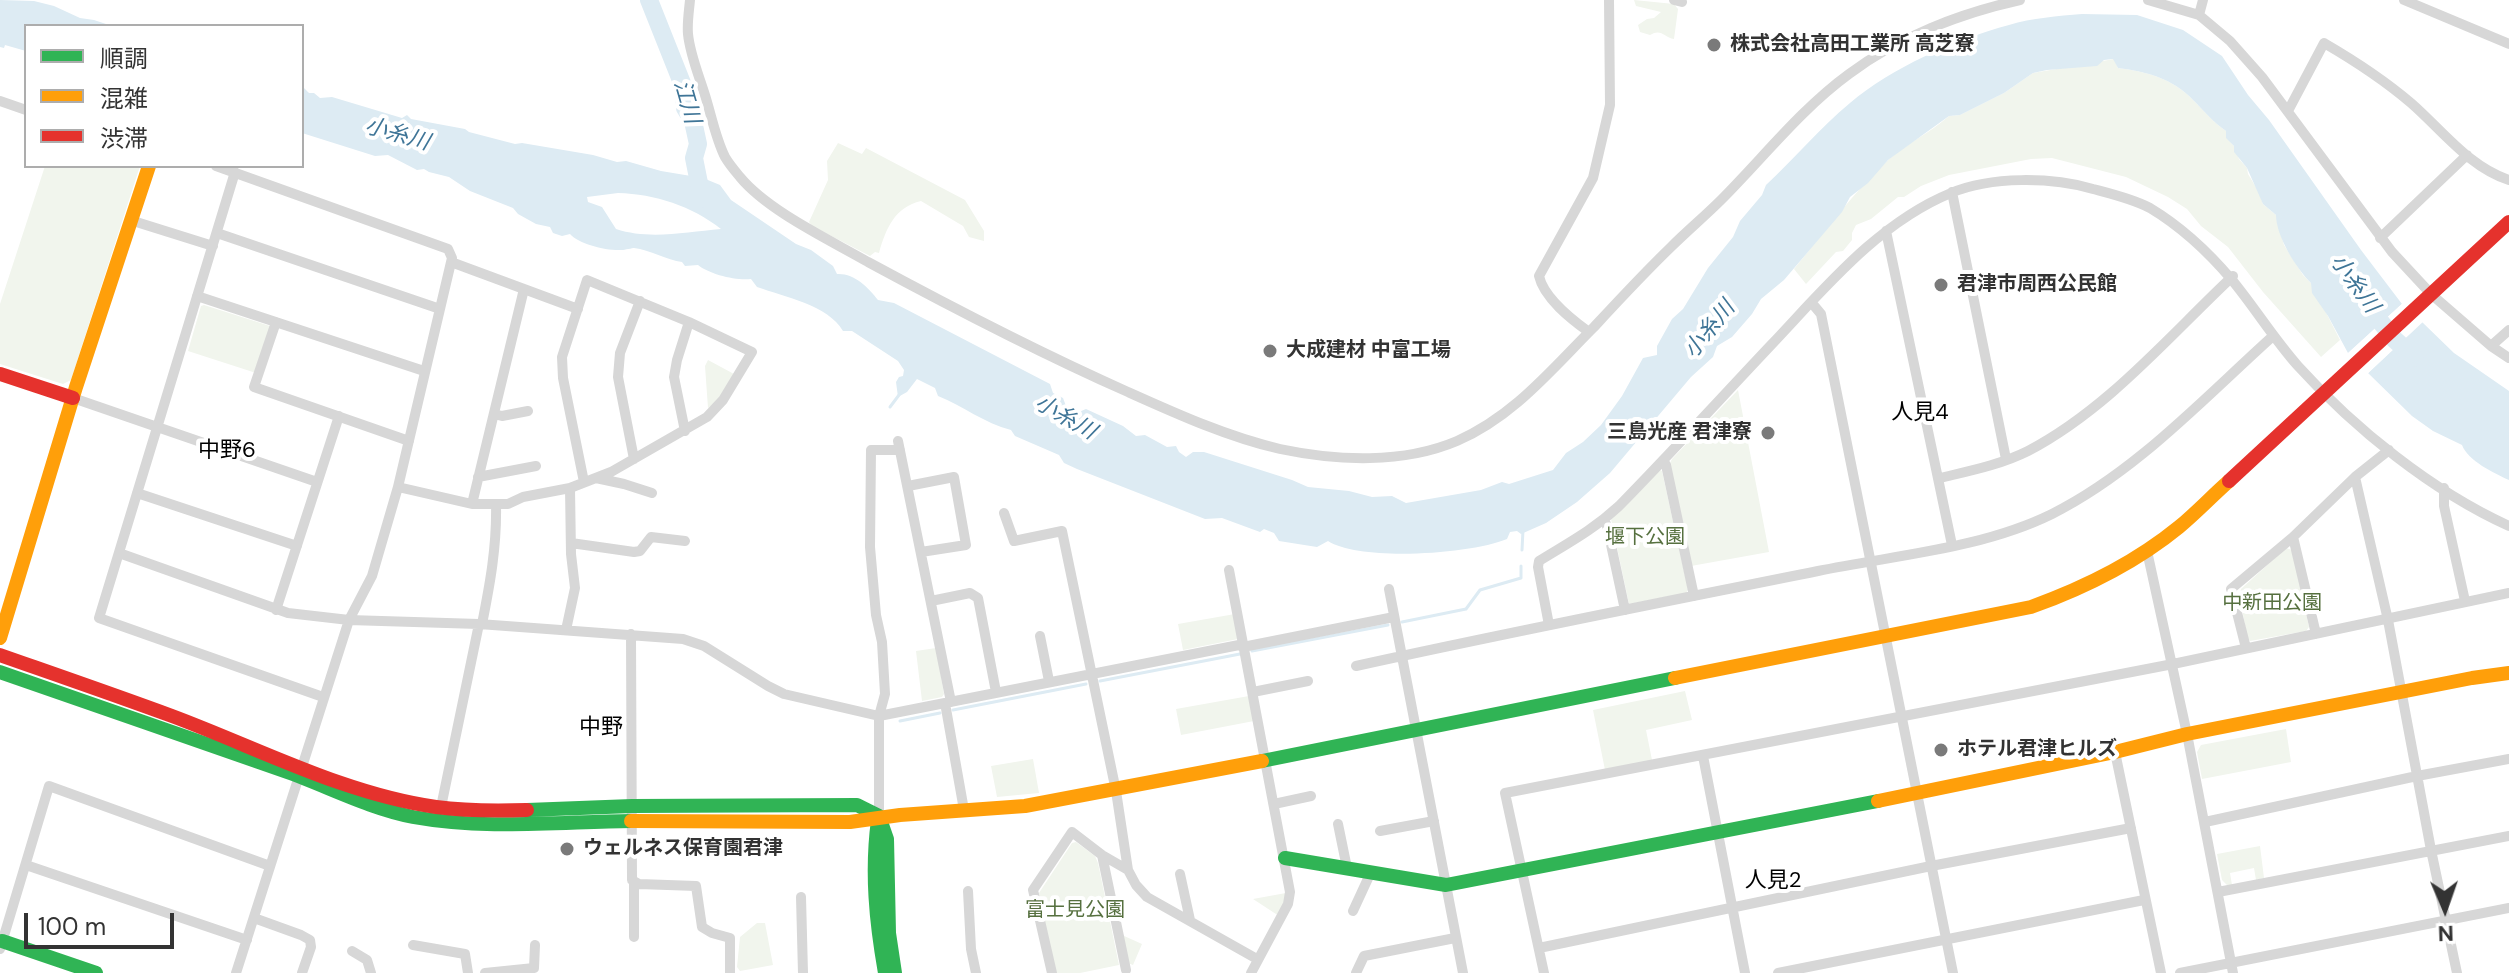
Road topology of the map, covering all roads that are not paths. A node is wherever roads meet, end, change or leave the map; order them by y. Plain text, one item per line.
1 (690, 0) edge
2 (1609, 0) edge
3 (2020, 0) edge
4 (2148, 0) edge
5 (2203, 0) edge
6 (2404, 0) edge
7 (2199, 15) junction
8 (2509, 44) edge
9 (0, 101) edge
10 (24, 109) edge
11 (2288, 111) junction
12 (2467, 155) junction
13 (148, 168) edge
14 (222, 168) edge
15 (235, 172) junction
16 (2509, 180) edge
17 (1952, 192) junction
18 (130, 220) junction
19 (2509, 222) edge
20 (1886, 231) junction
21 (217, 233) junction
22 (2380, 238) junction
23 (213, 246) junction
24 (451, 262) junction
25 (2233, 277) junction
26 (524, 289) junction
27 (2429, 295) junction
28 (197, 296) junction
29 (640, 301) junction
30 (1811, 302) junction
31 (440, 309) junction
32 (578, 309) junction
33 (276, 322) junction
34 (689, 322) junction
35 (2509, 330) edge
36 (1589, 332) junction
37 (2273, 336) junction
38 (2491, 346) junction
39 (2509, 358) edge
40 (424, 371) junction
41 (0, 374) edge
42 (2330, 387) junction
43 (73, 398) junction
44 (528, 411) dead end
45 (494, 414) junction
46 (339, 416) junction
47 (158, 426) junction
48 (685, 431) junction
49 (409, 441) junction
50 (2389, 450) junction
51 (634, 459) junction
52 (2006, 459) junction
53 (1663, 460) junction
54 (536, 466) dead end
55 (478, 477) junction
56 (2355, 477) junction
57 (1940, 478) junction
58 (590, 480) junction
59 (317, 482) junction
60 (908, 486) junction
61 (398, 487) junction
62 (570, 488) junction
63 (2444, 488) junction
64 (137, 493) junction
65 (652, 493) dead end
66 (472, 504) junction
67 (496, 504) junction
68 (1004, 513) dead end
69 (1604, 520) junction
70 (2509, 526) edge
71 (2293, 537) junction
72 (685, 541) dead end
73 (571, 543) junction
74 (1952, 545) junction
75 (297, 546) junction
76 (2147, 551) junction
77 (921, 552) junction
78 (119, 553) junction
79 (1871, 560) junction
80 (1229, 570) dead end
81 (1389, 589) dead end
82 (2509, 593) edge
83 (1694, 596) junction
84 (931, 601) junction
85 (2465, 601) junction
86 (276, 610) junction
87 (1625, 610) junction
88 (1394, 617) junction
89 (349, 620) junction
90 (2388, 620) junction
91 (481, 624) junction
92 (1549, 625) junction
93 (566, 630) junction
94 (631, 634) junction
95 (2316, 634) junction
96 (1040, 636) dead end
97 (0, 638) edge
98 (1885, 638) junction
99 (1243, 647) junction
100 (2246, 648) junction
101 (0, 655) edge
102 (1401, 656) junction
103 (2173, 664) junction
104 (1356, 666) dead end
105 (0, 672) edge
106 (1090, 673) junction
107 (2509, 673) edge
108 (1049, 681) junction
109 (1308, 681) dead end
110 (996, 692) junction
111 (1253, 692) junction
112 (2401, 693) junction
113 (323, 697) junction
114 (948, 702) junction
115 (1901, 715) junction
116 (879, 716) junction
117 (1416, 731) junction
118 (2187, 734) junction
119 (2115, 752) junction
120 (1703, 756) junction
121 (2509, 759) edge
122 (1266, 760) junction
123 (301, 772) junction
124 (2417, 776) junction
125 (1116, 791) junction
126 (1917, 794) junction
127 (1311, 796) dead end
128 (1274, 804) junction
129 (441, 807) junction
130 (964, 810) junction
131 (632, 813) junction
132 (879, 816) junction
133 (1434, 821) junction
134 (2205, 822) junction
135 (1338, 824) dead end
136 (2131, 828) junction
137 (1380, 831) dead end
138 (1717, 833) junction
139 (2509, 836) edge
140 (2431, 850) junction
141 (1102, 855) junction
142 (1285, 858) junction
143 (26, 865) junction
144 (270, 866) junction
145 (1931, 866) junction
146 (1347, 868) junction
147 (1128, 870) junction
148 (1522, 871) junction
149 (1371, 872) junction
150 (1180, 874) dead end
151 (634, 883) junction
152 (1446, 885) junction
153 (968, 891) dead end
154 (2218, 892) junction
155 (801, 897) dead end
156 (2144, 900) junction
157 (1731, 907) junction
158 (2509, 908) edge
159 (1353, 911) dead end
160 (254, 918) junction
161 (1190, 920) junction
162 (2447, 921) junction
163 (634, 937) dead end
164 (1455, 938) junction
165 (1946, 939) junction
166 (247, 940) junction
167 (1, 945) edge
168 (413, 945) dead end
169 (535, 945) dead end
170 (1539, 948) junction
171 (352, 951) dead end
172 (1257, 959) junction
173 (2232, 968) edge
174 (1128, 972) edge
175 (96, 973) edge
176 (236, 973) edge
177 (302, 973) edge
178 (371, 973) edge
179 (468, 973) edge
180 (485, 973) edge
181 (730, 973) edge
182 (803, 973) edge
183 (885, 973) edge
184 (895, 973) edge
185 (976, 973) edge
186 (1052, 973) edge
187 (1112, 973) edge
188 (1251, 973) edge
189 (1356, 973) edge
190 (1463, 973) edge
191 (1544, 973) edge
192 (1745, 973) edge
193 (1778, 973) edge
194 (1953, 973) edge
195 (2161, 973) edge
196 (2180, 973) edge
197 (2457, 973) edge

1 - 36 street
2 - 36 street
3 - 36 street
4 - 7 street
5 - 7 street
6 - 8 street
7 - 11 street
9 - 10 street
11 - 12 street
11 - 22 street
12 - 16 street
12 - 22 street
13 - 18 street
14 - 15 street
15 - 21 street
15 - 24 street
17 - 20 street
17 - 25 street
17 - 52 street
18 - 23 street
18 - 43 street
19 - 27 street
20 - 30 street
20 - 57 street
21 - 23 street
21 - 31 street
22 - 27 street
23 - 28 street
24 - 26 street
24 - 31 street
25 - 37 street
25 - 52 street
26 - 32 street
26 - 45 street
27 - 38 street
27 - 42 street
28 - 33 street
28 - 47 street
29 - 32 street
29 - 34 street
29 - 51 street
30 - 53 street
30 - 79 street
31 - 40 street
32 - 58 street
33 - 40 street
33 - 46 street
34 - 48 street
34 - 48 street
35 - 38 street
37 - 42 street
37 - 74 street
38 - 39 street
40 - 49 street
41 - 43 street
42 - 50 street
42 - 76 street
43 - 47 street
43 - 97 street
44 - 45 street
45 - 55 street
46 - 49 street
46 - 59 street
47 - 59 street
47 - 64 street
48 - 51 street
49 - 61 street
50 - 56 street
50 - 63 street
51 - 58 street
52 - 57 street
53 - 69 street
53 - 83 street
54 - 55 street
55 - 66 street
56 - 71 street
56 - 90 street
57 - 74 street
58 - 62 street
58 - 65 street
59 - 75 street
60 - 77 street
60 - 77 street
60 - 116 street
61 - 66 street
61 - 89 street
62 - 67 street
62 - 73 street
63 - 70 street
63 - 85 street
64 - 75 street
64 - 78 street
66 - 67 street
67 - 91 street
68 - 106 street
69 - 87 street
69 - 92 street
71 - 95 street
71 - 100 street
72 - 73 street
73 - 93 street
74 - 79 street
75 - 86 street
76 - 98 street
76 - 103 street
77 - 84 street
78 - 86 street
78 - 113 street
79 - 83 street
79 - 98 street
80 - 99 street
81 - 88 street
82 - 85 street
83 - 87 street
84 - 110 street
84 - 114 street
85 - 90 street
86 - 89 street
87 - 92 street
88 - 99 street
88 - 102 street
89 - 91 street
89 - 113 street
90 - 95 street
90 - 112 street
91 - 93 street
91 - 129 street
92 - 102 street
93 - 94 street
94 - 116 street
94 - 131 street
95 - 100 street
96 - 108 street
98 - 115 street
98 - 117 street
99 - 106 street
99 - 111 street
100 - 103 street
101 - 123 street
102 - 104 street
102 - 117 street
103 - 115 street
103 - 118 street
105 - 123 street
106 - 108 street
106 - 125 street
107 - 112 street
108 - 110 street
109 - 111 street
110 - 114 street
111 - 122 street
112 - 118 street
112 - 124 street
113 - 123 street
114 - 116 street
114 - 130 street
115 - 120 street
115 - 126 street
116 - 132 street
117 - 122 street
117 - 133 street
118 - 119 street
118 - 134 street
119 - 126 street
119 - 136 street
120 - 138 street
120 - 148 street
121 - 124 street
122 - 125 street
122 - 128 street
123 - 129 street
123 - 131 street
123 - 144 street
124 - 134 street
124 - 140 street
125 - 130 street
125 - 147 street
126 - 138 street
126 - 145 street
127 - 128 street
128 - 142 street
129 - 131 street
130 - 132 street
131 - 132 street
131 - 151 street
132 - 183 street
132 - 184 street
133 - 137 street
133 - 152 street
134 - 154 street
135 - 146 street
136 - 145 street
136 - 156 street
138 - 148 street
138 - 157 street
139 - 140 street
140 - 154 street
140 - 162 street
141 - 147 street
141 - 174 street
141 - 186 street
142 - 146 street
142 - 172 street
143 - 144 street
143 - 166 street
143 - 167 street
144 - 160 street
145 - 157 street
145 - 165 street
146 - 149 street
147 - 161 street
148 - 152 street
148 - 170 street
149 - 152 street
149 - 159 street
150 - 161 street
151 - 163 street
151 - 181 street
152 - 164 street
153 - 185 street
154 - 173 street
155 - 182 street
156 - 165 street
156 - 195 street
157 - 170 street
157 - 192 street
158 - 162 street
160 - 166 street
160 - 177 street
161 - 172 street
162 - 173 street
162 - 197 street
164 - 189 street
164 - 190 street
165 - 193 street
165 - 194 street
166 - 176 street
167 - 175 street
168 - 179 street
169 - 180 street
170 - 191 street
171 - 178 street
172 - 188 street
173 - 196 street
174 - 187 street

